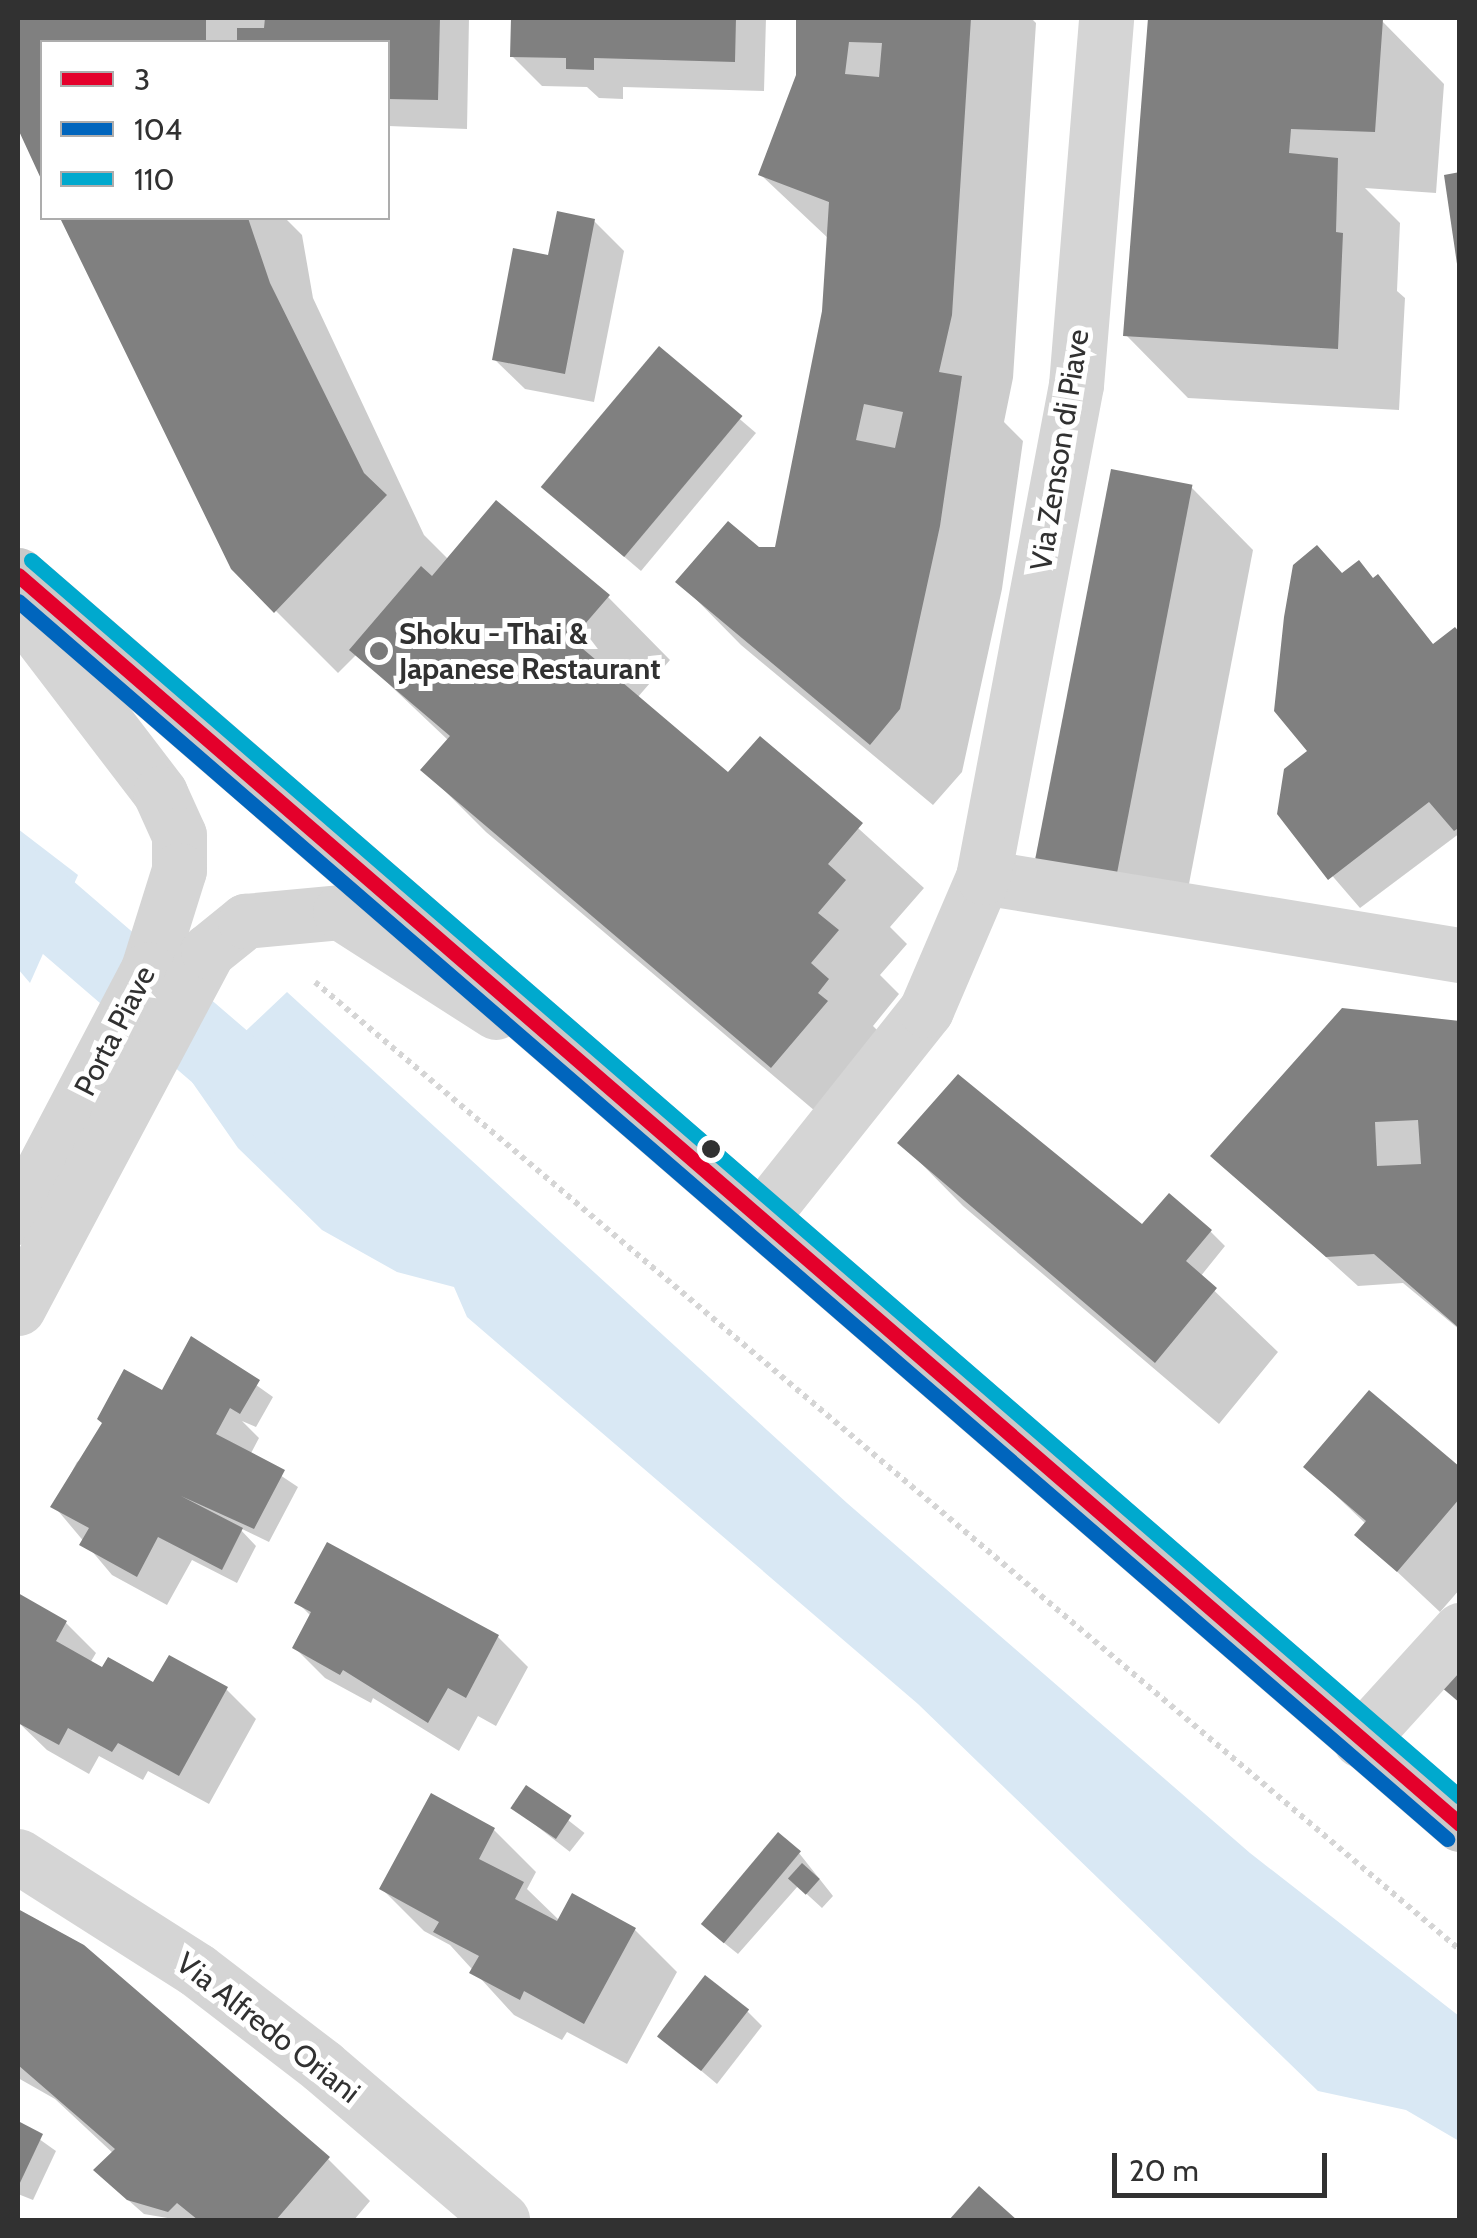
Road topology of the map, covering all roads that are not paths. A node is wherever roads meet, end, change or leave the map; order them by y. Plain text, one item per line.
1 (1106, 18) edge
2 (18, 574) edge
3 (18, 607) edge
4 (983, 878) junction
5 (1460, 955) edge
6 (604, 1082) junction
7 (110, 1087) junction
8 (764, 1215) junction
9 (18, 1218) edge
10 (18, 1308) edge
11 (1460, 1630) edge
12 (1360, 1740) junction
13 (1460, 1824) edge
14 (18, 1856) edge
15 (500, 2220) edge

1 - 4 street, Via Zenson di Piave
2 - 6 main road
3 - 7 street, Porta Piave
4 - 5 street
4 - 8 street, Via Zenson di Piave
6 - 7 street, Porta Piave
6 - 8 main road
7 - 9 street, Porta Piave
7 - 10 street, Porta Piave
8 - 12 main road
11 - 12 street
12 - 13 main road
14 - 15 street, Via Alfredo Oriani

